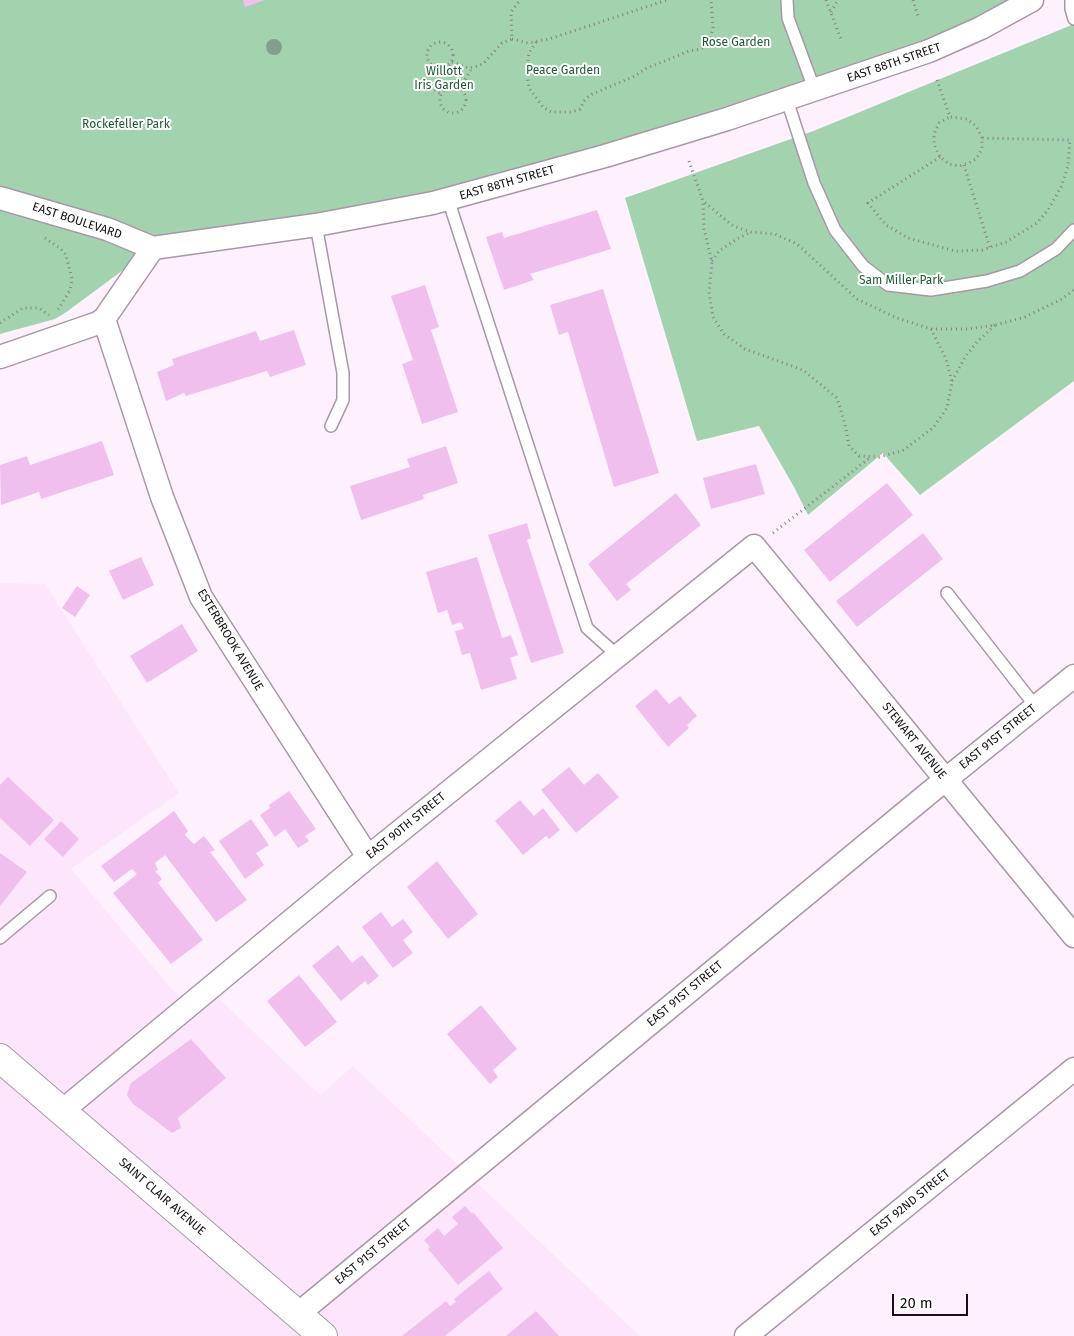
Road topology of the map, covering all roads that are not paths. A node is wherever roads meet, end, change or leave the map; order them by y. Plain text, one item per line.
1 (787, 0) edge
2 (1032, 0) edge
3 (1071, 0) edge
4 (1074, 19) edge
5 (815, 91) junction
6 (786, 100) junction
7 (0, 198) edge
8 (448, 200) junction
9 (316, 225) junction
10 (1074, 230) edge
11 (152, 248) junction
12 (104, 319) junction
13 (0, 357) edge
14 (331, 426) dead end
15 (762, 540) joint
16 (948, 593) dead end
17 (618, 656) junction
18 (1074, 676) edge
19 (1036, 707) junction
20 (946, 779) junction
21 (368, 857) junction
22 (50, 896) dead end
23 (1074, 936) edge
24 (0, 938) edge
25 (0, 1058) edge
26 (1074, 1070) edge
27 (62, 1111) junction
28 (298, 1314) junction
29 (323, 1336) edge
30 (746, 1336) edge

1 - 5 lane
2 - 5 street, EAST 88TH STREET
3 - 4 lane
5 - 6 street, EAST 88TH STREET
6 - 8 street, EAST 88TH STREET
6 - 10 lane
7 - 11 street, EAST BOULEVARD
8 - 9 street, EAST 88TH STREET
8 - 17 lane
9 - 11 street, EAST 88TH STREET
9 - 14 lane
11 - 12 street
12 - 13 street
12 - 21 street, ESTERBROOK AVENUE
15 - 17 street, EAST 90TH STREET
15 - 20 street, STEWART AVENUE
16 - 19 lane
17 - 21 street, EAST 90TH STREET
18 - 19 street, EAST 91ST STREET
19 - 20 street, EAST 91ST STREET
20 - 23 street, STEWART AVENUE
20 - 28 street, EAST 91ST STREET
21 - 27 street, EAST 90TH STREET
22 - 24 lane
25 - 27 main road, SAINT CLAIR AVENUE
26 - 30 street, EAST 92ND STREET
27 - 28 main road, SAINT CLAIR AVENUE
28 - 29 main road, SAINT CLAIR AVENUE

